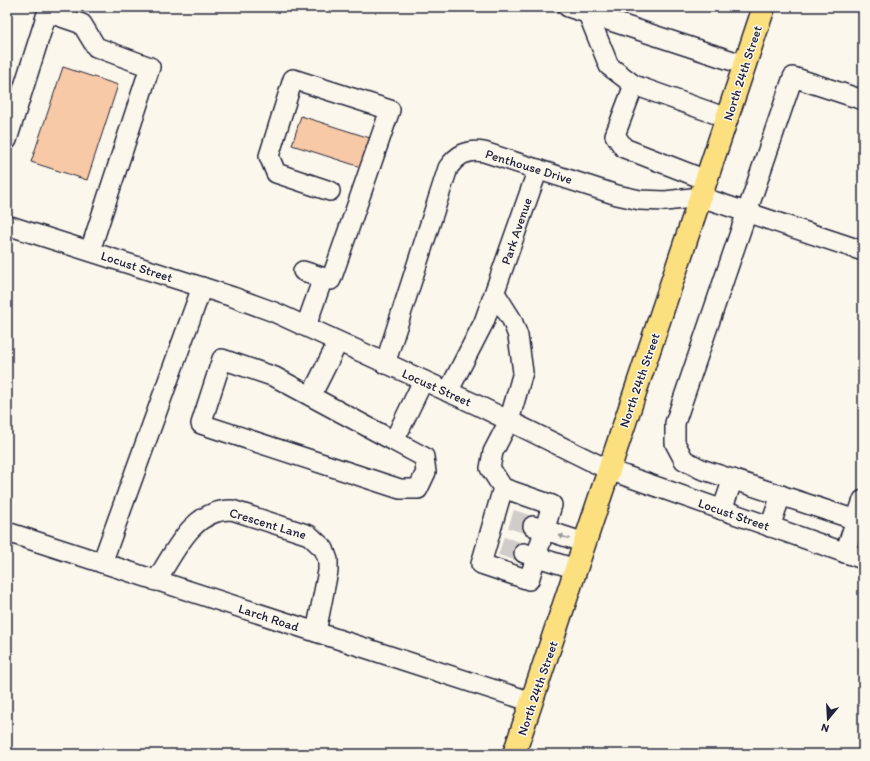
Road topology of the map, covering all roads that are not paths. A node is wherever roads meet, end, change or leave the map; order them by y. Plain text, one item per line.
1 (568, 7) edge
2 (764, 7) edge
3 (48, 9) edge
4 (590, 10) edge
5 (745, 65) junction
6 (634, 85) junction
7 (863, 100) edge
8 (727, 118) junction
9 (7, 140) edge
10 (538, 169) junction
11 (703, 189) junction
12 (330, 191) dead end
13 (746, 212) junction
14 (7, 225) edge
15 (90, 251) junction
16 (863, 251) edge
17 (303, 271) dead end
18 (323, 278) junction
19 (202, 287) junction
20 (495, 293) junction
21 (306, 326) junction
22 (338, 342) junction
23 (386, 364) junction
24 (423, 381) junction
25 (448, 392) junction
26 (311, 396) junction
27 (509, 421) junction
28 (394, 441) junction
29 (609, 470) junction
30 (733, 479) junction
31 (503, 488) junction
32 (780, 495) junction
33 (863, 500) edge
34 (722, 510) junction
35 (856, 520) junction
36 (770, 527) junction
37 (538, 528) junction
38 (7, 532) edge
39 (585, 543) junction
40 (845, 553) junction
41 (530, 555) junction
42 (863, 559) edge
43 (102, 563) junction
44 (576, 569) junction
45 (156, 581) junction
46 (316, 632) junction
47 (532, 702) junction
48 (514, 754) edge

1 - 4 street
2 - 5 main road, North 24th Street
3 - 9 street
3 - 15 street
4 - 5 street
4 - 6 street
5 - 8 main road, North 24th Street
6 - 8 street
6 - 11 street
7 - 13 street
8 - 11 main road, North 24th Street
10 - 11 street, Penthouse Drive
10 - 20 street, Park Avenue
10 - 23 street, Penthouse Drive
11 - 13 street
11 - 29 main road, North 24th Street
12 - 18 street
13 - 16 street
13 - 30 street
14 - 15 street, Locust Street
15 - 19 street, Locust Street
17 - 18 street
18 - 21 street
19 - 21 street, Locust Street
19 - 43 street
20 - 25 street, Park Avenue
20 - 27 street
21 - 22 street, Locust Street
22 - 23 street, Locust Street
22 - 26 street
23 - 24 street, Locust Street
24 - 25 street, Locust Street
24 - 28 street
25 - 27 street, Locust Street
26 - 28 street
26 - 28 street
27 - 29 street, Locust Street
27 - 31 street
29 - 34 street, Locust Street
29 - 39 main road, North 24th Street
30 - 32 street
30 - 34 street
31 - 37 street
31 - 41 street
32 - 35 street
32 - 36 street
33 - 35 street
34 - 36 street, Locust Street
35 - 40 street
36 - 40 street, Locust Street
39 -> 37 street
37 - 41 street
38 - 43 street, Larch Road
39 - 44 main road, North 24th Street
40 - 42 street, Locust Street
41 - 44 street
43 - 45 street, Larch Road
44 - 47 main road, North 24th Street
45 - 46 street, Larch Road
45 - 46 street, Crescent Lane
46 - 47 street, Larch Road
47 - 48 main road, North 24th Street

